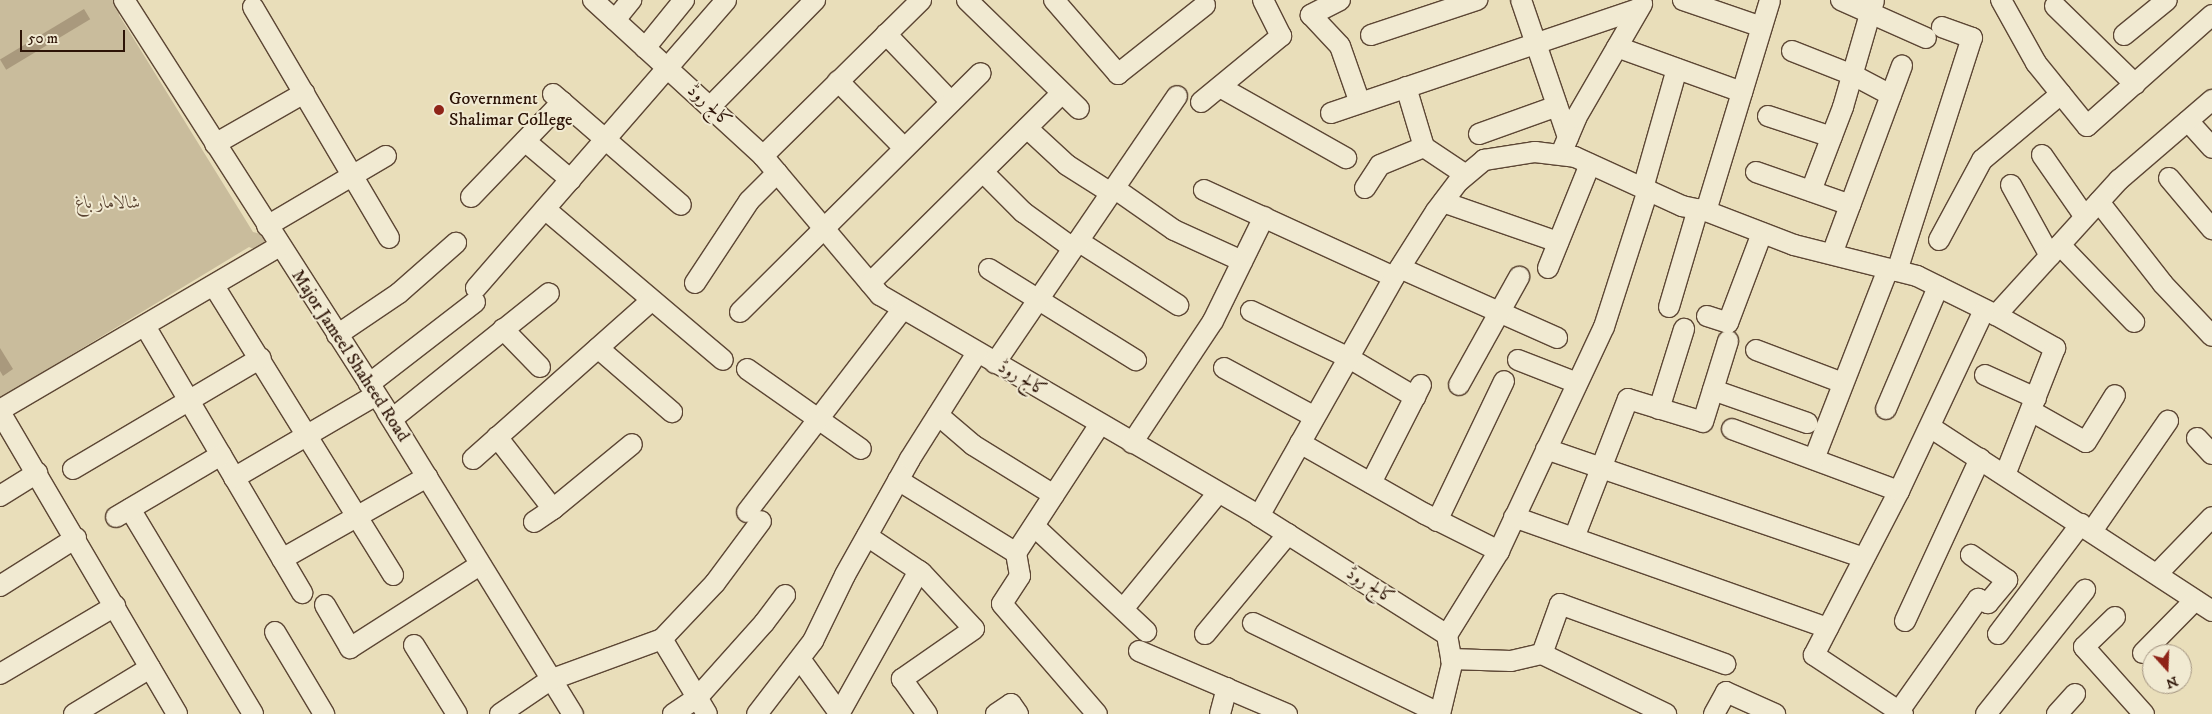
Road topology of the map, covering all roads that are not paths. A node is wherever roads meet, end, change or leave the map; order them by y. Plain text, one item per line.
1 (124, 0) edge
2 (593, 0) edge
3 (631, 0) edge
4 (684, 0) edge
5 (726, 0) edge
6 (814, 0) edge
7 (921, 0) edge
8 (967, 0) edge
9 (1054, 0) edge
10 (1263, 0) edge
11 (1340, 0) edge
12 (1477, 0) edge
13 (1521, 0) edge
14 (1683, 0) edge
15 (1770, 0) edge
16 (1841, 0) edge
17 (2000, 0) edge
18 (2167, 0) edge
19 (1642, 4) edge
20 (1205, 5) dead end
21 (1872, 6) edge
22 (253, 7) dead end
23 (2054, 7) edge
24 (2212, 15) edge
25 (615, 20) junction
26 (1762, 27) junction
27 (886, 34) junction
28 (1372, 36) dead end
29 (2124, 36) dead end
30 (1536, 44) junction
31 (1617, 47) junction
32 (645, 48) junction
33 (1792, 51) dead end
34 (1902, 66) dead end
35 (668, 69) junction
36 (1678, 69) junction
37 (981, 73) dead end
38 (1853, 75) junction
39 (838, 81) junction
40 (2135, 84) junction
41 (1220, 87) junction
42 (1406, 87) junction
43 (1742, 92) junction
44 (304, 93) junction
45 (1062, 93) junction
46 (2061, 94) junction
47 (1891, 95) junction
48 (1177, 96) dead end
49 (2212, 100) edge
50 (951, 102) junction
51 (1201, 102) dead end
52 (1360, 103) junction
53 (1557, 106) junction
54 (710, 107) junction
55 (1079, 109) dead end
56 (1331, 113) dead end
57 (1768, 116) dead end
58 (2188, 121) junction
59 (1027, 128) junction
60 (1479, 134) dead end
61 (1832, 137) junction
62 (606, 140) junction
63 (525, 141) junction
64 (215, 144) junction
65 (1564, 146) junction
66 (1424, 147) junction
67 (904, 148) junction
68 (2212, 148) edge
69 (2042, 155) dead end
70 (386, 156) dead end
71 (763, 156) junction
72 (1346, 158) dead end
73 (1590, 164) junction
74 (983, 172) junction
75 (1756, 172) dead end
76 (777, 173) junction
77 (1466, 175) junction
78 (353, 176) junction
79 (2169, 178) dead end
80 (571, 180) junction
81 (2011, 185) dead end
82 (1365, 188) dead end
83 (1645, 189) junction
84 (1204, 190) dead end
85 (1112, 191) junction
86 (1811, 191) junction
87 (471, 197) dead end
88 (1443, 202) junction
89 (2100, 202) junction
90 (681, 205) dead end
91 (1850, 205) junction
92 (545, 209) junction
93 (1702, 210) junction
94 (1264, 217) junction
95 (2086, 217) junction
96 (267, 226) junction
97 (824, 227) junction
98 (2212, 229) edge
99 (1762, 233) junction
100 (390, 238) dead end
101 (1940, 240) dead end
102 (1558, 242) junction
103 (456, 243) dead end
104 (1076, 245) junction
105 (280, 246) junction
106 (2055, 250) junction
107 (1832, 254) junction
108 (1242, 261) junction
109 (1548, 268) dead end
110 (989, 269) dead end
111 (1893, 270) junction
112 (1397, 273) junction
113 (1519, 277) dead end
114 (695, 282) dead end
115 (870, 283) junction
116 (214, 286) junction
117 (1938, 287) junction
118 (549, 293) dead end
119 (1039, 299) junction
120 (652, 300) junction
121 (1178, 305) dead end
122 (1669, 307) dead end
123 (903, 309) junction
124 (1251, 311) dead end
125 (740, 312) dead end
126 (1498, 312) junction
127 (1990, 313) junction
128 (1707, 316) dead end
129 (2134, 322) dead end
130 (145, 326) junction
131 (503, 329) junction
132 (1684, 329) dead end
133 (337, 335) junction
134 (2212, 336) edge
135 (1557, 338) dead end
136 (1728, 341) dead end
137 (598, 348) junction
138 (1756, 350) dead end
139 (977, 353) junction
140 (261, 358) junction
141 (1349, 358) junction
142 (723, 360) dead end
143 (1136, 360) dead end
144 (1518, 360) dead end
145 (995, 363) junction
146 (540, 367) dead end
147 (1224, 368) dead end
148 (747, 369) dead end
149 (1985, 376) dead end
150 (1504, 381) dead end
151 (1577, 383) junction
152 (1843, 383) junction
153 (1459, 385) dead end
154 (373, 390) junction
155 (1713, 390) junction
156 (2115, 395) dead end
157 (189, 401) junction
158 (2034, 405) junction
159 (1659, 409) junction
160 (1886, 409) dead end
161 (0, 411) edge
162 (672, 412) dead end
163 (938, 415) junction
164 (1315, 417) junction
165 (392, 419) junction
166 (818, 419) junction
167 (2168, 421) dead end
168 (1807, 422) dead end
169 (1100, 424) junction
170 (1930, 427) junction
171 (1732, 429) dead end
172 (308, 435) junction
173 (497, 437) junction
174 (2197, 438) dead end
175 (1132, 443) junction
176 (1300, 443) junction
177 (632, 444) dead end
178 (1546, 449) junction
179 (861, 450) dead end
180 (2212, 454) edge
181 (221, 455) junction
182 (473, 459) dead end
183 (1814, 459) junction
184 (1980, 459) junction
185 (1601, 468) junction
186 (74, 469) dead end
187 (37, 473) junction
188 (2004, 475) junction
189 (427, 477) junction
190 (234, 478) junction
191 (898, 480) junction
192 (1371, 483) junction
193 (1899, 491) junction
194 (1218, 492) junction
195 (1054, 495) junction
196 (0, 496) edge
197 (554, 509) junction
198 (357, 516) junction
199 (1259, 516) junction
200 (1514, 517) junction
201 (2212, 517) edge
202 (1438, 521) junction
203 (534, 522) dead end
204 (1034, 526) junction
205 (2087, 528) junction
206 (1288, 534) junction
207 (867, 536) junction
208 (76, 538) junction
209 (1574, 538) junction
210 (1499, 551) junction
211 (1016, 553) junction
212 (1971, 555) dead end
213 (1864, 558) junction
214 (282, 559) junction
215 (480, 565) junction
216 (919, 571) junction
217 (2157, 574) junction
218 (393, 575) dead end
219 (2007, 580) junction
220 (0, 586) edge
221 (2085, 590) dead end
222 (302, 593) dead end
223 (2029, 594) junction
224 (785, 595) dead end
225 (2195, 600) junction
226 (325, 605) dead end
227 (115, 606) junction
228 (1123, 609) junction
229 (2212, 611) edge
230 (2115, 617) dead end
231 (1905, 621) dead end
232 (1253, 623) dead end
233 (1828, 628) junction
234 (1146, 631) dead end
235 (275, 632) dead end
236 (1205, 634) dead end
237 (1998, 634) dead end
238 (1447, 635) junction
239 (662, 639) junction
240 (2152, 644) edge
241 (414, 645) dead end
242 (1139, 651) dead end
243 (1542, 654) junction
244 (800, 659) junction
245 (1451, 659) junction
246 (1725, 664) dead end
247 (150, 668) junction
248 (0, 674) edge
249 (550, 680) junction
250 (1227, 688) junction
251 (2075, 694) dead end
252 (702, 706) edge
253 (760, 712) edge
254 (1900, 713) edge
255 (74, 714) edge
256 (177, 714) edge
257 (253, 714) edge
258 (324, 714) edge
259 (456, 714) edge
260 (500, 714) edge
261 (573, 714) edge
262 (673, 714) edge
263 (839, 714) edge
264 (927, 714) edge
265 (996, 714) edge
266 (1018, 714) edge
267 (1097, 714) edge
268 (1220, 714) edge
269 (1287, 714) edge
270 (1440, 714) edge
271 (1666, 714) edge
272 (1714, 714) edge
273 (1775, 714) edge
274 (1986, 714) edge
275 (2057, 714) edge
276 (2144, 714) edge

1 - 64 street, Major Jameel Shaheed Road
2 - 25 street, کالج روڈ
3 - 25 street
4 - 32 street
5 - 35 street
6 - 54 street
7 - 27 street
8 - 45 street
9 - 20 street
10 - 41 street
11 - 52 street
12 - 28 street
13 - 30 street
14 - 26 street
15 - 26 street
16 - 21 street
17 - 46 street
18 - 29 street
19 - 30 street
19 - 31 street
21 - 38 street
21 - 111 street
22 - 44 street
23 - 40 street
24 - 40 street
25 - 32 street, کالج روڈ
26 - 43 street
27 - 39 street
27 - 50 street
30 - 42 street
30 - 53 street
31 - 36 street
31 - 65 street
32 - 35 street, کالج روڈ
33 - 38 street
34 - 47 street
35 - 54 street, کالج روڈ
35 - 62 street
36 - 43 street
36 - 83 street
37 - 50 street
38 - 47 street
38 - 61 street
39 - 67 street
39 - 71 street
40 - 46 street
41 - 51 street
41 - 72 street
42 - 52 street
42 - 66 street
43 - 93 street
44 - 64 street
44 - 78 street
45 - 55 street
45 - 59 street
46 - 101 street
47 - 91 street
48 - 85 street
49 - 58 street
50 - 67 street
52 - 56 street
53 - 60 street
53 - 65 street
54 - 71 street, کالج روڈ
57 - 61 street
58 - 68 street
58 - 89 street
59 - 74 street
59 - 85 street
61 - 86 street
62 - 63 street
62 - 80 street
62 - 90 street
63 - 80 street
63 - 87 street
64 - 96 street, Major Jameel Shaheed Road
65 - 73 street
65 - 77 street
66 - 77 street
66 - 82 street
67 - 97 street
69 - 95 street
70 - 78 street
71 - 76 street, کالج روڈ
73 - 83 street
73 - 102 street
74 - 104 street
74 - 115 street
75 - 86 street
76 - 97 street, کالج روڈ
76 - 114 street
77 - 88 street
78 - 96 street
78 - 100 street
79 - 98 street
80 - 92 street
81 - 106 street
83 - 93 street
83 - 151 street
84 - 94 street
85 - 104 street
85 - 108 street
86 - 91 street
88 - 102 street
88 - 112 street
89 - 95 street
89 - 134 street
91 - 107 street
92 - 120 street
92 - 154 street
93 - 99 street
93 - 122 street
94 - 108 street
94 - 112 street
95 - 106 street
96 - 105 street, Major Jameel Shaheed Road
97 - 115 street, کالج روڈ
97 - 125 street
99 - 107 street
99 - 128 street
102 - 109 street
103 - 133 street
104 - 119 street
104 - 121 street
105 - 116 street
105 - 133 street, Major Jameel Shaheed Road
106 - 127 street
106 - 129 street
107 - 111 street
108 - 175 street
110 - 119 street
111 - 117 street
111 - 152 street
112 - 126 street
112 - 141 street
113 - 126 street
115 - 123 street, کالج روڈ
116 - 130 street
116 - 140 street
117 - 127 street
117 - 160 street
118 - 131 street
119 - 143 street
119 - 145 street
120 - 137 street
120 - 142 street
123 - 139 street, کالج روڈ
123 - 166 street
124 - 141 street
126 - 135 street
126 - 153 street
127 - 158 street
127 - 170 street
130 - 157 street
130 - 161 street
131 - 146 street
131 - 165 street
132 - 159 street
133 - 154 street, Major Jameel Shaheed Road
136 - 155 street
137 - 162 street
137 - 173 street
138 - 152 street
139 - 145 street, کالج روڈ
139 - 163 street
140 - 157 street
140 - 172 street
141 - 164 street
141 - 192 street
144 - 151 street
145 - 169 street, کالج روڈ
147 - 164 street
148 - 166 street
149 - 158 street
150 - 202 street
151 - 178 street
152 - 183 street
154 - 165 street, Major Jameel Shaheed Road
154 - 172 street
155 - 159 street
155 - 168 street
156 - 158 street
157 - 181 street
157 - 186 street
158 - 188 street
159 - 185 street
161 - 187 street
163 - 191 street
163 - 195 street
164 - 176 street
165 - 189 street, Major Jameel Shaheed Road
166 - 179 street
166 - 239 street
167 - 205 street
169 - 175 street, کالج روڈ
169 - 195 street
170 - 184 street
170 - 193 street
171 - 183 street
172 - 190 street
172 - 198 street
173 - 182 street
173 - 197 street
174 - 180 street
175 - 194 street, کالج روڈ
176 - 192 street
176 - 199 street
177 - 197 street
178 - 185 street
178 - 200 street
181 - 190 street
181 - 257 street
183 - 193 street
184 - 188 street
184 - 231 street
185 - 209 street
185 - 213 street
187 - 196 street
187 - 208 street
188 - 205 street
189 - 198 street
189 - 215 street, Major Jameel Shaheed Road
190 - 214 street
191 - 207 street
191 - 211 street
192 - 202 street
193 - 213 street
194 - 199 street, کالج روڈ
194 - 228 street
195 - 204 street
197 - 203 street
198 - 214 street
198 - 218 street
199 - 206 street, کالج روڈ
200 - 209 street
200 - 210 street
201 - 217 street
202 - 210 street
204 - 211 street
204 - 228 street
205 - 217 street
205 - 223 street
206 - 236 street
206 - 238 street, کالج روڈ
207 - 216 street
207 - 244 street
208 - 220 street
208 - 227 street
209 - 233 street
210 - 238 street
211 - 267 street
212 - 219 street
213 - 233 street
214 - 222 street
215 - 226 street
215 - 249 street, Major Jameel Shaheed Road
216 - 263 street
216 - 264 street
217 - 225 street
219 - 223 street
219 - 254 street
221 - 274 street
223 - 237 street
224 - 252 street
225 - 229 street
225 - 240 street
227 - 247 street
227 - 248 street
228 - 234 street
230 - 276 street
232 - 270 street
233 - 254 street
235 - 258 street
238 - 245 street
239 - 249 street
239 - 252 street
241 - 259 street
242 - 250 street
243 - 245 street
243 - 246 street
243 - 271 street
244 - 253 street
244 - 263 street
245 - 270 street
247 - 255 street
247 - 256 street
249 - 260 street
249 - 261 street, Major Jameel Shaheed Road
250 - 268 street
250 - 269 street
251 - 275 street
252 - 262 street
265 - 266 street
272 - 273 street

